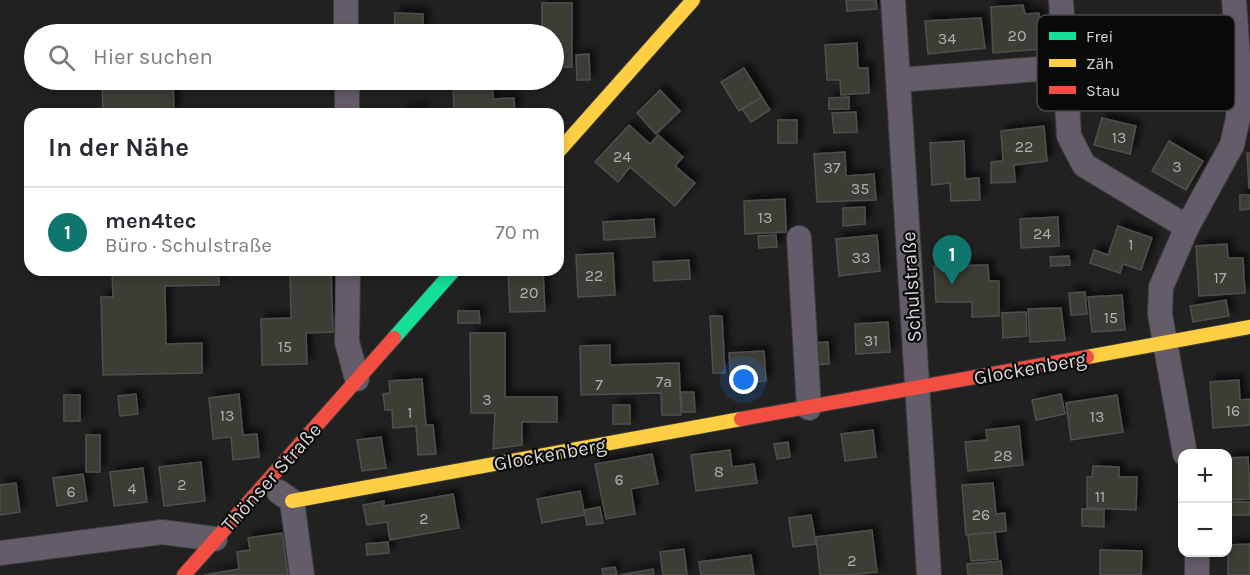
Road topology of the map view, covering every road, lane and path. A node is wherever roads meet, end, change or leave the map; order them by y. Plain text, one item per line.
1 (346, 0) edge
2 (693, 0) edge
3 (892, 0) edge
4 (1061, 0) edge
5 (1234, 0) edge
6 (1062, 15) edge
7 (346, 24) edge
8 (1037, 69) edge
9 (899, 80) junction
10 (347, 90) edge
11 (347, 108) edge
12 (1067, 111) edge
13 (564, 145) edge
14 (1187, 227) junction
15 (799, 238) dead end
16 (348, 276) edge
17 (449, 276) edge
18 (1250, 327) edge
19 (1166, 344) junction
20 (357, 379) junction
21 (916, 388) junction
22 (809, 408) junction
23 (1184, 449) edge
24 (266, 482) junction
25 (292, 501) junction
26 (215, 539) junction
27 (0, 553) edge
28 (1197, 557) edge
29 (184, 575) edge
30 (302, 575) edge
31 (928, 575) edge
32 (1197, 575) edge

1 - 7 street
2 - 13 street
3 - 9 street, Schulstraße
4 - 6 street
5 - 14 street
8 - 9 street
9 - 21 street, Schulstraße
10 - 11 street
12 - 14 street
14 - 19 street
15 - 22 street
16 - 20 street
17 - 20 street, Thönser Straße
18 - 19 street, Glockenberg
19 - 21 street, Glockenberg
19 - 23 street
20 - 24 street, Thönser Straße
21 - 22 street, Glockenberg
21 - 31 street, Schulstraße
22 - 25 street, Glockenberg
24 - 25 street
24 - 26 street, Thönser Straße
25 - 30 street
26 - 27 street
26 - 29 street, Thönser Straße
28 - 32 street

